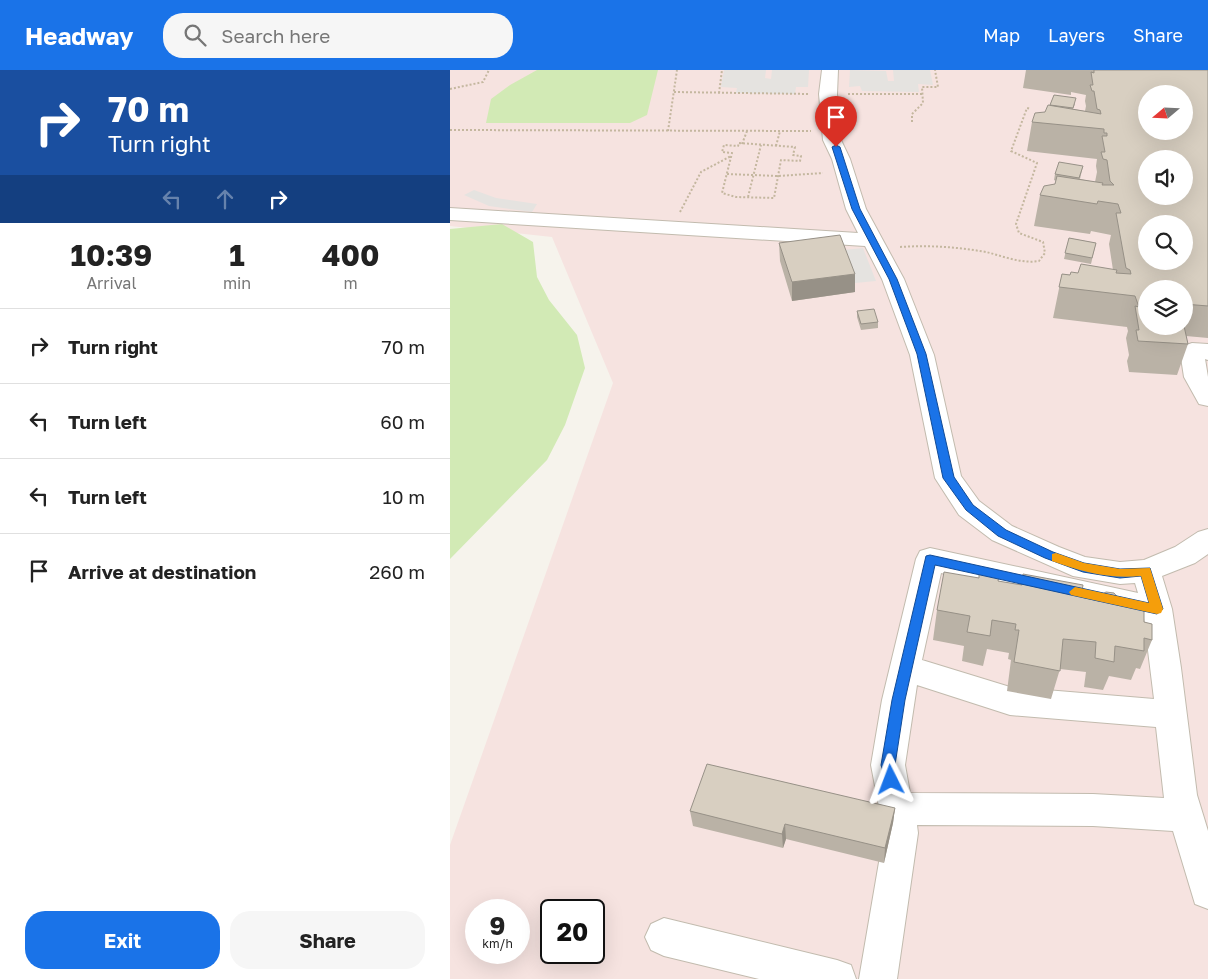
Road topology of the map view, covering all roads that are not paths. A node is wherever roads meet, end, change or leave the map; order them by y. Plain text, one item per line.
1 (830, 70) edge
2 (450, 214) edge
3 (875, 244) junction
4 (1208, 352) edge
5 (1208, 398) edge
6 (1208, 540) edge
7 (1146, 571) junction
8 (1157, 609) junction
9 (905, 668) junction
10 (1172, 714) junction
11 (896, 809) junction
12 (1186, 815) junction
13 (1208, 891) edge
14 (664, 937) dead end
15 (837, 979) edge
16 (878, 979) edge

1 - 3 lane
2 - 3 lane
3 - 7 lane
4 - 5 lane
6 - 7 lane
7 - 8 lane
8 - 9 lane
8 - 10 lane
9 - 10 lane
9 - 11 lane
10 - 12 lane
11 - 12 lane
11 - 16 lane
12 - 13 lane
14 - 15 lane

